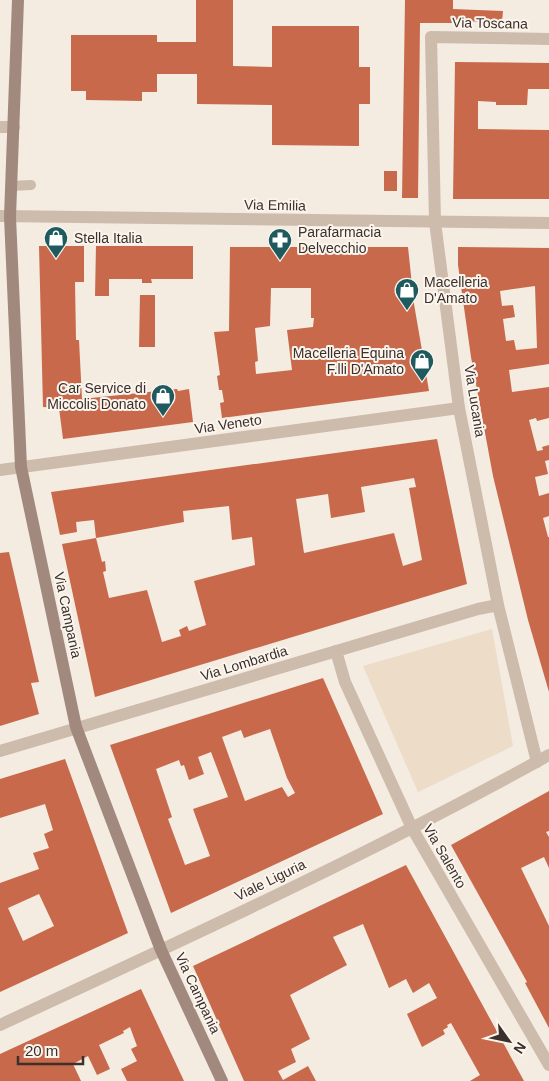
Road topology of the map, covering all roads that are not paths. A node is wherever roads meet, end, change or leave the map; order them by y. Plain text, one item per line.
1 (18, 0) edge
2 (431, 37) joint
3 (549, 39) edge
4 (0, 127) edge
5 (14, 127) junction
6 (31, 185) dead end
7 (11, 186) junction
8 (5, 217) edge
9 (435, 222) junction
10 (549, 223) edge
11 (459, 408) junction
12 (21, 467) junction
13 (0, 470) edge
14 (498, 605) junction
15 (336, 652) junction
16 (76, 728) junction
17 (0, 751) edge
18 (549, 755) edge
19 (537, 762) junction
20 (412, 828) junction
21 (161, 950) junction
22 (0, 1024) edge
23 (549, 1065) edge
24 (222, 1081) edge

1 - 5 street, Via Campania
2 - 3 street, Via Toscana
2 - 9 street, Via Lucania
4 - 5 street
5 - 7 street, Via Campania
6 - 7 lane
7 - 8 street, Via Campania
8 - 9 street, Via Emilia
8 - 12 street, Via Campania
9 - 10 street, Via Emilia
9 - 11 street, Via Lucania
11 - 12 street, Via Veneto
11 - 14 street, Via Lucania
12 - 13 street, Via Veneto
12 - 16 street, Via Campania
14 - 15 street, Via Lombardia
14 - 19 street, Via Lucania
15 - 16 street, Via Lombardia
15 - 20 street, Via Salento
16 - 17 street, Via Lombardia
16 - 21 street, Via Campania
18 - 19 street, Viale Liguria
19 - 20 street, Viale Liguria
20 - 21 street, Viale Liguria
20 - 23 street, Via Salento
21 - 22 street, Viale Liguria
21 - 24 street, Via Campania

